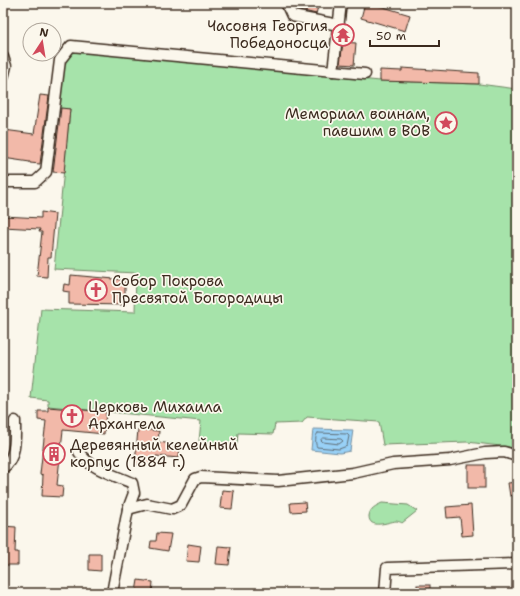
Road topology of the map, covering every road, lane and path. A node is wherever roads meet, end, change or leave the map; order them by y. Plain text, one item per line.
1 (286, 3) edge
2 (341, 3) edge
3 (339, 25) junction
4 (3, 57) edge
5 (333, 70) junction
6 (365, 74) dead end
7 (3, 78) edge
8 (3, 182) edge
9 (15, 421) dead end
10 (79, 452) dead end
11 (517, 456) edge
12 (3, 468) edge
13 (128, 509) junction
14 (517, 564) edge
15 (112, 593) edge
16 (385, 593) edge

1 - 3 street
2 - 3 street
3 - 5 street
4 - 7 street
5 - 6 street
5 - 8 street
9 - 12 street
10 - 13 street
11 - 13 street
13 - 15 street
14 - 16 street

